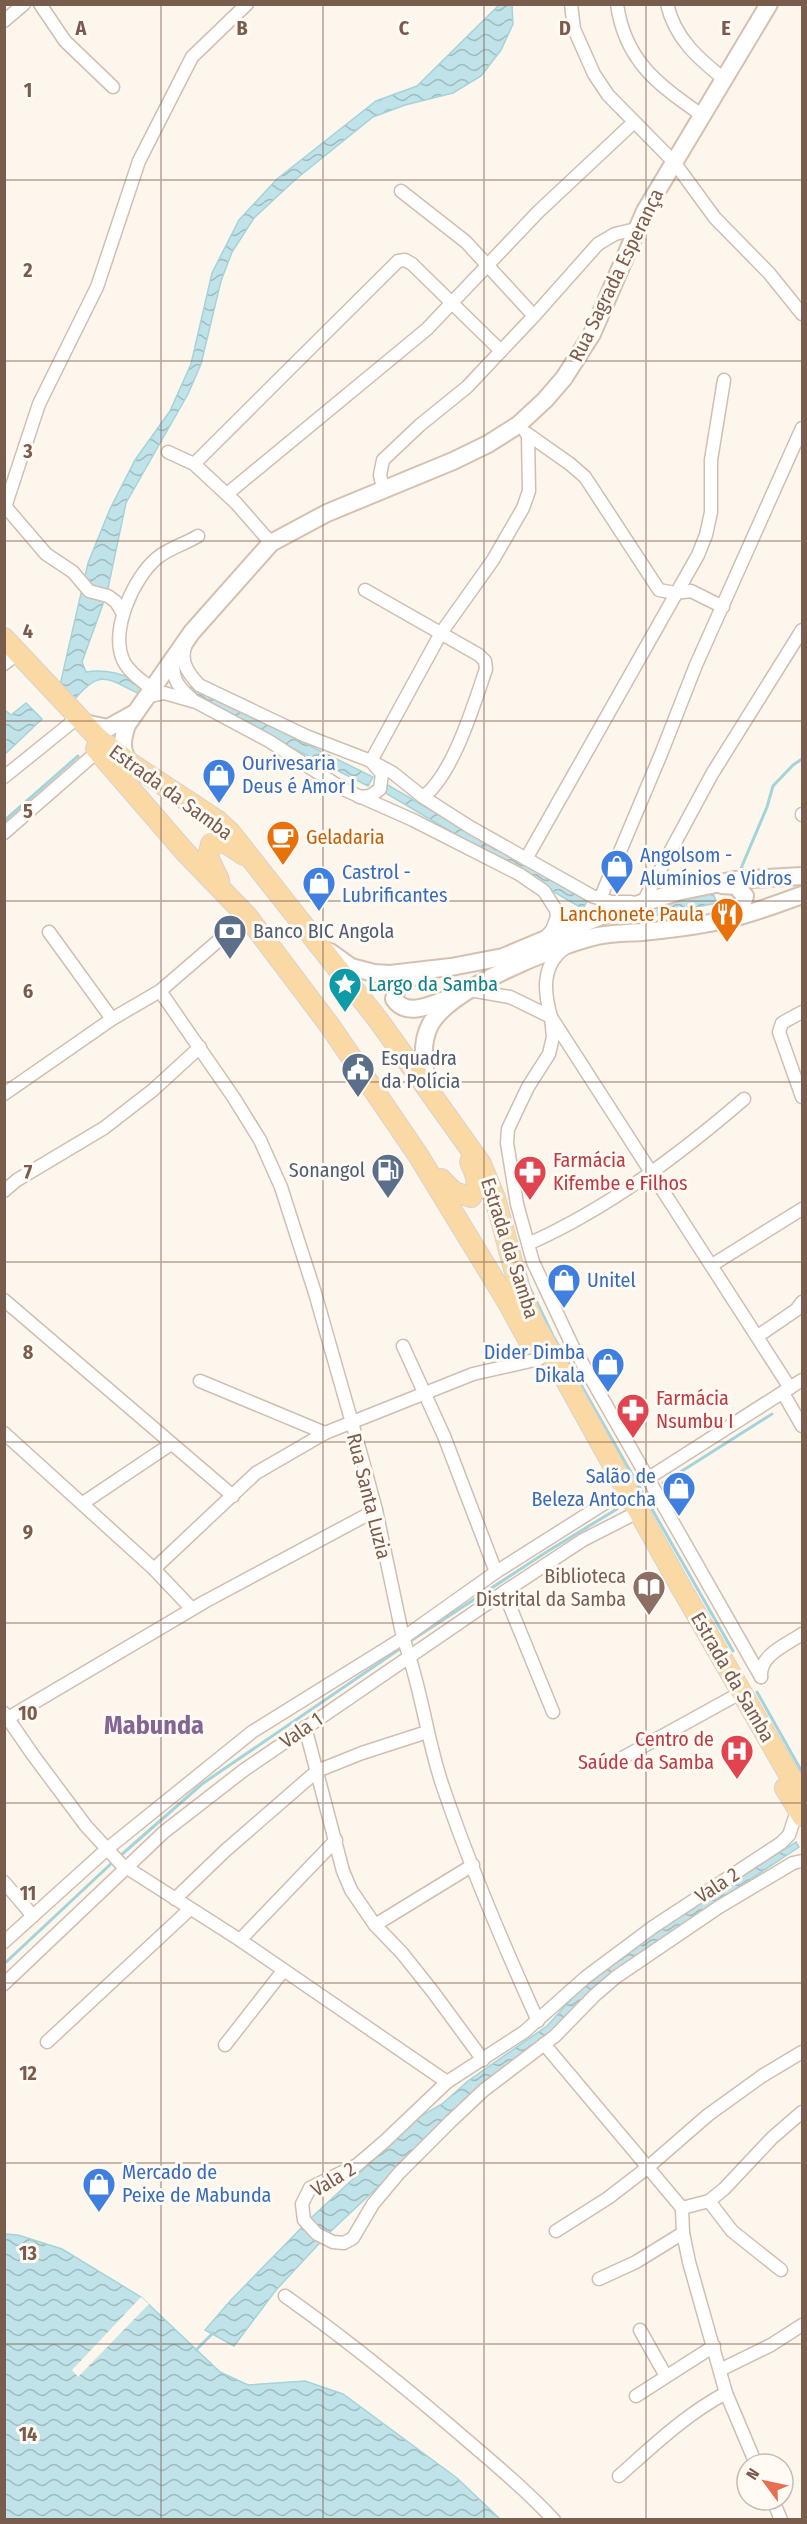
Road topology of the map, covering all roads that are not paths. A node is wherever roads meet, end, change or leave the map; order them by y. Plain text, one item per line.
1 (24, 4) edge
2 (40, 4) edge
3 (247, 4) edge
4 (571, 4) edge
5 (617, 4) edge
6 (667, 4) edge
7 (769, 4) edge
8 (4, 21) edge
9 (725, 80) junction
10 (113, 87) dead end
11 (702, 116) junction
12 (633, 123) junction
13 (674, 162) junction
14 (401, 191) dead end
15 (636, 229) junction
16 (488, 263) junction
17 (451, 302) junction
18 (802, 314) edge
19 (534, 316) junction
20 (501, 351) junction
21 (724, 380) dead end
22 (802, 428) edge
23 (523, 430) junction
24 (168, 452) dead end
25 (194, 464) junction
26 (383, 488) junction
27 (227, 494) junction
28 (5, 506) edge
29 (198, 536) dead end
30 (271, 543) junction
31 (365, 590) dead end
32 (675, 593) junction
33 (723, 607) junction
34 (122, 612) junction
35 (802, 630) edge
36 (192, 632) junction
37 (441, 633) junction
38 (4, 638) edge
39 (178, 652) junction
40 (7, 658) edge
41 (47, 691) junction
42 (148, 692) junction
43 (196, 702) junction
44 (134, 714) junction
45 (72, 718) junction
46 (98, 751) junction
47 (372, 761) junction
48 (130, 764) junction
49 (4, 777) edge
50 (357, 796) junction
51 (423, 797) junction
52 (4, 833) edge
53 (526, 859) junction
54 (261, 868) junction
55 (802, 876) edge
56 (699, 889) junction
57 (802, 895) edge
58 (230, 897) junction
59 (600, 899) junction
60 (650, 899) junction
61 (247, 916) junction
62 (708, 923) junction
63 (49, 932) dead end
64 (316, 939) junction
65 (585, 939) junction
66 (533, 946) junction
67 (451, 967) junction
68 (470, 990) junction
69 (160, 991) junction
70 (802, 1012) edge
71 (551, 1017) junction
72 (112, 1019) junction
73 (200, 1047) junction
74 (431, 1093) junction
75 (4, 1094) edge
76 (802, 1097) edge
77 (744, 1099) dead end
78 (458, 1129) junction
79 (418, 1155) junction
80 (652, 1172) junction
81 (4, 1191) edge
82 (802, 1209) edge
83 (528, 1244) junction
84 (712, 1264) junction
85 (4, 1300) edge
86 (802, 1302) edge
87 (759, 1336) junction
88 (403, 1346) dead end
89 (538, 1359) junction
90 (802, 1380) edge
91 (200, 1381) dead end
92 (787, 1391) junction
93 (424, 1392) junction
94 (350, 1422) junction
95 (802, 1426) edge
96 (4, 1433) edge
97 (325, 1433) junction
98 (171, 1444) junction
99 (648, 1479) junction
100 (233, 1496) junction
101 (616, 1496) junction
102 (83, 1503) junction
103 (376, 1510) junction
104 (628, 1517) junction
105 (154, 1569) junction
106 (495, 1572) junction
107 (504, 1592) junction
108 (192, 1610) junction
109 (802, 1634) edge
110 (404, 1641) junction
111 (743, 1646) junction
112 (770, 1655) junction
113 (410, 1656) junction
114 (733, 1697) junction
115 (553, 1712) dead end
116 (6, 1715) edge
117 (305, 1727) junction
118 (427, 1732) junction
119 (613, 1763) dead end
120 (317, 1771) junction
121 (801, 1807) edge
122 (336, 1840) junction
123 (109, 1851) junction
124 (802, 1861) edge
125 (473, 1864) junction
126 (124, 1866) junction
127 (4, 1882) edge
128 (175, 1899) junction
129 (190, 1909) junction
130 (33, 1916) junction
131 (375, 1926) junction
132 (240, 1940) junction
133 (4, 1942) edge
134 (283, 1971) junction
135 (4, 1984) edge
136 (538, 2021) junction
137 (46, 2042) dead end
138 (544, 2044) junction
139 (225, 2045) dead end
140 (802, 2052) edge
141 (483, 2060) junction
142 (447, 2082) junction
143 (802, 2112) edge
144 (647, 2168) junction
145 (709, 2201) junction
146 (682, 2208) junction
147 (556, 2231) dead end
148 (682, 2233) junction
149 (781, 2270) dead end
150 (599, 2279) dead end
151 (285, 2296) dead end
152 (802, 2325) edge
153 (640, 2330) dead end
154 (714, 2346) junction
155 (720, 2370) junction
156 (666, 2376) junction
157 (726, 2393) junction
158 (636, 2396) dead end
159 (751, 2452) edge
160 (620, 2476) dead end
161 (554, 2520) edge

1 - 8 street
2 - 10 street
3 - 28 street
4 - 12 street
5 - 11 street
6 - 9 street
7 - 9 main road, Rua Sagrada Esperança
9 - 11 main road, Rua Sagrada Esperança
11 - 13 main road, Rua Sagrada Esperança
12 - 13 street
12 - 16 street
13 - 15 main road, Rua Sagrada Esperança
13 - 18 street
14 - 16 street
15 - 19 street
15 - 23 main road, Rua Sagrada Esperança
16 - 17 street
16 - 19 street
17 - 20 street
17 - 25 street
17 - 27 street
19 - 20 street
20 - 26 street
21 - 32 street
22 - 33 street
23 - 26 main road, Rua Sagrada Esperança
23 - 32 street
23 - 37 street
24 - 25 street
25 - 27 street
26 - 30 main road, Rua Sagrada Esperança
27 - 30 street
28 - 34 street
29 - 34 street
30 - 36 main road, Rua Sagrada Esperança
31 - 37 street
32 - 33 street
32 - 53 street
33 - 59 street
34 - 42 street
35 - 60 street
36 - 39 main road, Rua Sagrada Esperança
36 - 47 street
37 - 47 street
37 - 51 street
38 - 41 main road, Estrada da Samba
39 - 42 main road, Rua Sagrada Esperança
39 - 43 street
40 - 41 main road, Estrada da Samba
41 - 45 main road, Estrada da Samba
42 - 43 street
42 - 44 main road, Rua Sagrada Esperança
43 - 50 street
44 - 45 main road
44 - 48 main road, Rua Sagrada Esperança
45 - 46 main road, Estrada da Samba
45 - 48 main road, Estrada da Samba
45 - 49 street
46 - 52 street
46 - 58 main road, Estrada da Samba
47 - 50 street
47 - 51 street
48 - 54 main road, Estrada da Samba
50 - 66 street
51 - 53 street
53 - 59 street
54 - 58 main road
54 - 64 main road, Estrada da Samba
55 - 56 main road
56 - 60 main road
56 - 62 main road
57 - 62 main road
58 - 61 main road, Estrada da Samba
59 - 60 street
60 - 66 main road
61 - 69 street
61 - 79 main road, Estrada da Samba
62 - 65 main road
63 - 72 street
64 - 67 main road
64 - 74 main road, Estrada da Samba
65 - 68 main road
65 - 71 street
66 - 67 main road
67 - 68 main road
68 - 71 street
68 - 74 main road
69 - 72 street
69 - 73 street, Rua Santa Luzia
70 - 76 street
71 - 80 street
71 - 83 street, Estrada da Samba
72 - 75 street
73 - 81 street
73 - 94 street, Rua Santa Luzia
74 - 78 main road, Estrada da Samba
77 - 80 street
78 - 79 main road
78 - 121 main road, Estrada da Samba
79 - 89 main road, Estrada da Samba
80 - 83 street
80 - 84 street
82 - 84 street
83 - 99 street, Estrada da Samba
84 - 87 street
85 - 98 street
86 - 87 street
87 - 92 street
88 - 93 street
89 - 93 street
89 - 101 main road, Estrada da Samba
90 - 92 street
91 - 97 street
92 - 95 street
92 - 99 street
93 - 94 street
93 - 106 street
94 - 97 street
94 - 103 street, Rua Santa Luzia
96 - 102 street
97 - 100 street
98 - 100 street
98 - 102 street
99 - 111 street, Estrada da Samba
100 - 105 street
101 - 104 main road, Estrada da Samba
101 - 106 street, Vala 1
102 - 105 street
103 - 108 street
103 - 110 street, Rua Santa Luzia
104 - 107 street, Vala 1
104 - 114 main road, Estrada da Samba
105 - 108 street
106 - 110 street, Vala 1
107 - 113 street, Vala 1
107 - 115 street
108 - 116 street
109 - 112 street
110 - 113 street, Rua Santa Luzia
110 - 123 street, Vala 1
111 - 112 street
111 - 112 street, Estrada da Samba
113 - 117 street, Vala 1
113 - 118 street, Rua Santa Luzia
114 - 119 street
114 - 121 main road, Estrada da Samba
116 - 123 street
117 - 120 street
117 - 126 street, Vala 1
118 - 120 street
118 - 125 street, Rua Santa Luzia
120 - 122 street
120 - 128 street
121 - 136 street, Vala 2
122 - 131 street
122 - 132 street
123 - 126 street
123 - 130 street, Vala 1
124 - 138 street, Vala 2
125 - 131 street
125 - 136 street, Rua Santa Luzia
126 - 128 street
126 - 135 street, Vala 1
127 - 130 street
128 - 129 street
129 - 132 street
129 - 137 street
130 - 133 street, Vala 1
131 - 141 street
132 - 134 street
134 - 139 street
134 - 142 street
136 - 141 street, Vala 2
138 - 142 street, Vala 2
138 - 144 street
140 - 144 street
141 - 142 street, Vala 2
143 - 145 street
144 - 146 street
144 - 147 street
145 - 146 street
145 - 149 street
146 - 148 street
148 - 150 street
148 - 154 street
151 - 161 street
152 - 155 street
153 - 156 street
154 - 155 street
154 - 156 street
155 - 157 street
156 - 158 street
157 - 159 street
157 - 160 street

